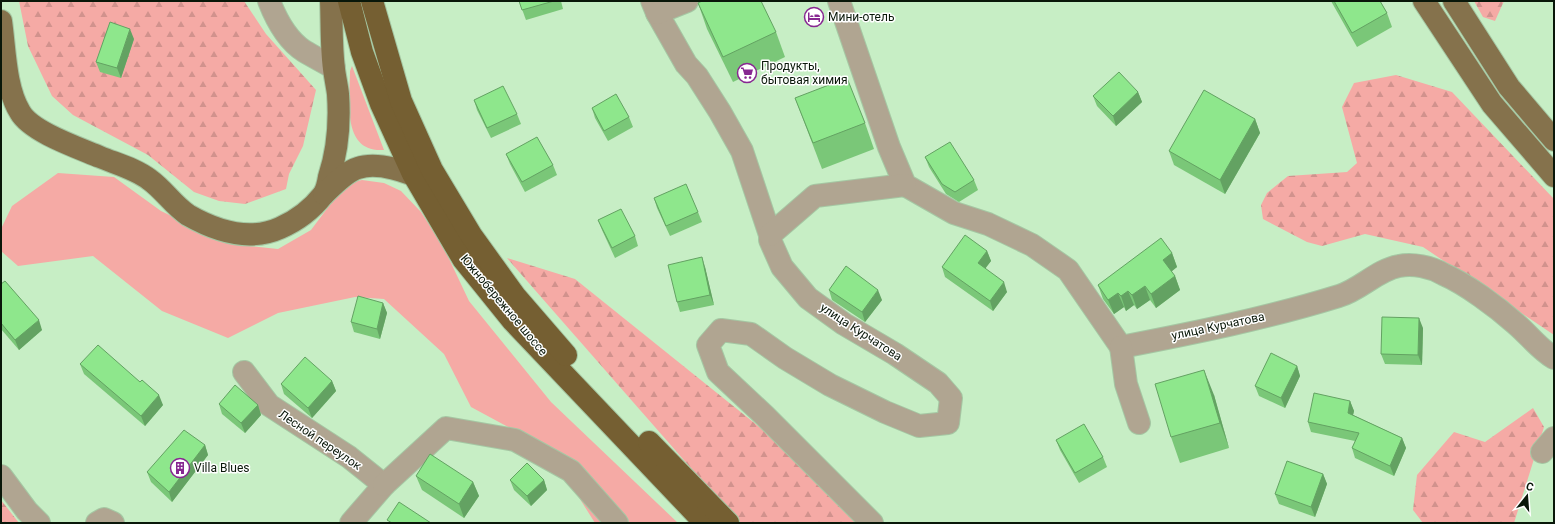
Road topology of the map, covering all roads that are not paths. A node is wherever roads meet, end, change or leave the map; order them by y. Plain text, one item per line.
1 (269, 1) edge
2 (331, 1) edge
3 (364, 1) edge
4 (372, 1) edge
5 (687, 1) edge
6 (839, 1) edge
7 (1424, 1) edge
8 (1454, 1) edge
9 (654, 7) edge
10 (352, 11) edge
11 (1, 21) edge
12 (334, 68) junction
13 (338, 94) junction
14 (1554, 140) edge
15 (413, 174) junction
16 (1554, 176) edge
17 (905, 185) junction
18 (444, 190) junction
19 (324, 194) junction
20 (770, 235) junction
21 (1121, 347) junction
22 (1554, 358) edge
23 (244, 372) dead end
24 (1139, 423) dead end
25 (1, 476) edge
26 (384, 485) junction
27 (363, 519) edge
28 (39, 523) edge
29 (97, 523) edge
30 (113, 523) edge
31 (617, 523) edge
32 (705, 523) edge
33 (728, 523) edge
34 (872, 523) edge

1 - 12 street
2 - 12 main road
3 - 13 main road
4 - 18 highway, Южнобережное шоссе
5 - 9 street
6 - 17 street
7 - 16 main road
8 - 14 main road
9 - 20 street, улица Курчатова
10 - 15 highway, Южнобережное шоссе
11 - 19 main road
12 - 13 main road
13 - 19 main road
15 - 18 main road
15 - 19 main road
15 - 32 highway, Южнобережное шоссе
17 - 20 street
17 - 21 street
18 - 33 highway, Южнобережное шоссе
20 - 34 street, улица Курчатова
21 - 22 street, улица Курчатова
21 - 24 street
23 - 26 street, Лесной переулок
25 - 28 street
26 - 27 street
26 - 31 street
29 - 30 street

